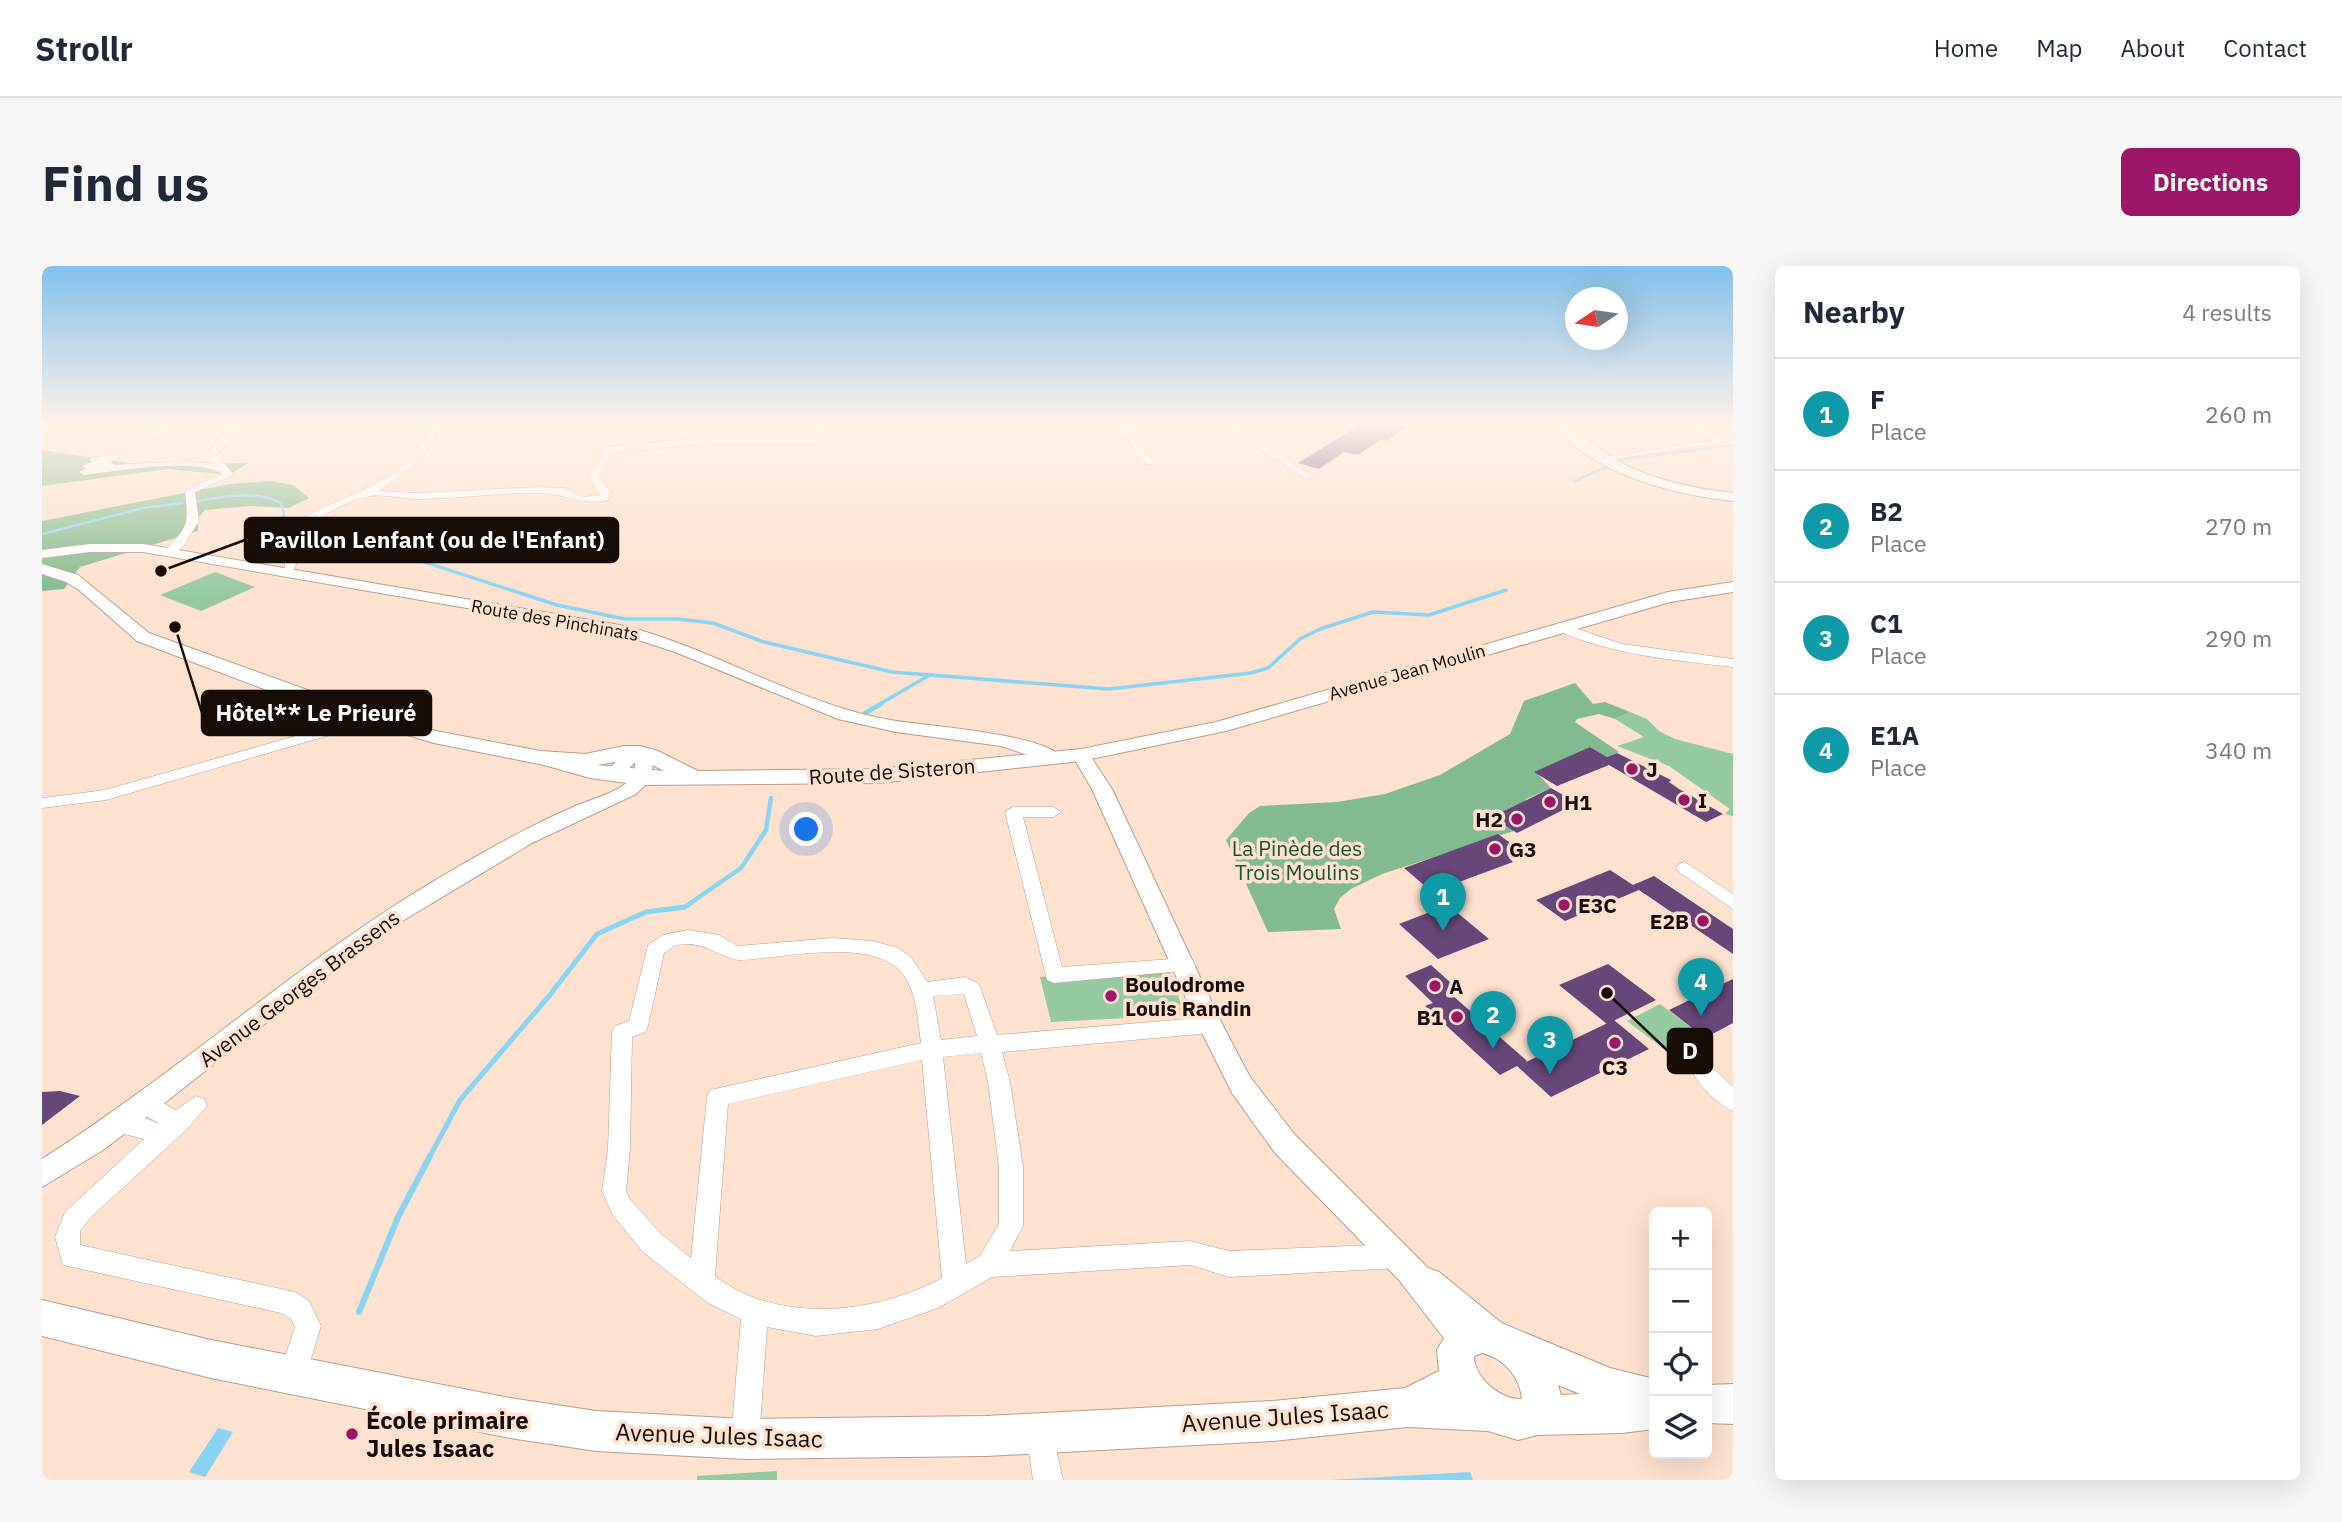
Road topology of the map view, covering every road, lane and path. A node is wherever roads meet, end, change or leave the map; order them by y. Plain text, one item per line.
1 (210, 483) edge
2 (381, 483) edge
3 (599, 483) edge
4 (1657, 483) edge
5 (1668, 483) edge
6 (1733, 492) edge
7 (368, 493) junction
8 (169, 552) junction
9 (42, 554) edge
10 (42, 569) edge
11 (288, 573) junction
12 (1733, 587) edge
13 (1560, 627) junction
14 (1733, 663) edge
15 (370, 719) junction
16 (1081, 755) junction
17 (1052, 757) junction
18 (544, 758) junction
19 (634, 771) junction
20 (42, 803) edge
21 (1053, 812) dead end
22 (578, 813) junction
23 (1685, 868) dead end
24 (1733, 903) edge
25 (1185, 965) junction
26 (921, 989) junction
27 (1210, 1025) junction
28 (989, 1042) junction
29 (932, 1049) junction
30 (1704, 1073) dead end
31 (1733, 1101) edge
32 (146, 1104) junction
33 (179, 1122) junction
34 (111, 1130) junction
35 (42, 1174) edge
36 (42, 1187) edge
37 (1404, 1262) junction
38 (989, 1265) junction
39 (702, 1282) junction
40 (955, 1284) junction
41 (755, 1312) junction
42 (42, 1318) edge
43 (1491, 1341) junction
44 (293, 1375) junction
45 (1461, 1380) junction
46 (1649, 1397) edge
47 (1712, 1404) edge
48 (1733, 1404) edge
49 (1407, 1407) junction
50 (1649, 1410) edge
51 (1490, 1411) junction
52 (1534, 1415) junction
53 (1040, 1432) junction
54 (745, 1439) junction
55 (1048, 1480) edge

1 - 8 street
2 - 7 street
3 - 7 street
4 - 6 main road
5 - 6 main road
7 - 11 street
8 - 9 street, Route des Pinchinats
8 - 11 street, Route des Pinchinats
10 - 15 main road, Route de Sisteron
11 - 17 street, Route des Pinchinats
12 - 13 main road, Avenue Jean Moulin
13 - 14 street
13 - 16 main road, Avenue Jean Moulin
15 - 18 main road, Route de Sisteron
15 - 20 street
16 - 17 main road, Route de Sisteron
16 - 25 street
17 - 19 main road, Route de Sisteron
18 - 19 main road, Route de Sisteron
18 - 19 main road, Route de Sisteron
19 - 22 street, Avenue Georges Brassens
19 - 22 street, Avenue Georges Brassens
21 - 25 street
22 - 32 street, Avenue Georges Brassens
23 - 24 street
25 - 27 street
26 - 28 street
26 - 29 street
26 - 39 street
27 - 28 street
27 - 37 street
28 - 29 street
28 - 38 street
29 - 39 street
29 - 40 street
30 - 31 street
32 - 33 street
32 - 34 street, Avenue Georges Brassens
33 - 34 street
33 - 44 street
34 - 35 street, Avenue Georges Brassens
34 - 36 street, Avenue Georges Brassens
37 - 38 street
37 - 43 street
38 - 40 street
39 - 41 street
40 - 41 street
41 - 54 street
42 - 44 main road, Avenue Jules Isaac
43 - 45 main road
43 - 46 main road
43 - 52 main road
44 - 54 main road, Avenue Jules Isaac
45 - 49 main road, Avenue Jules Isaac
45 - 51 main road
47 - 48 main road
49 - 51 main road, Avenue Jules Isaac
49 - 53 main road, Avenue Jules Isaac
50 - 52 main road
51 - 52 main road
53 - 54 main road, Avenue Jules Isaac
53 - 55 street

